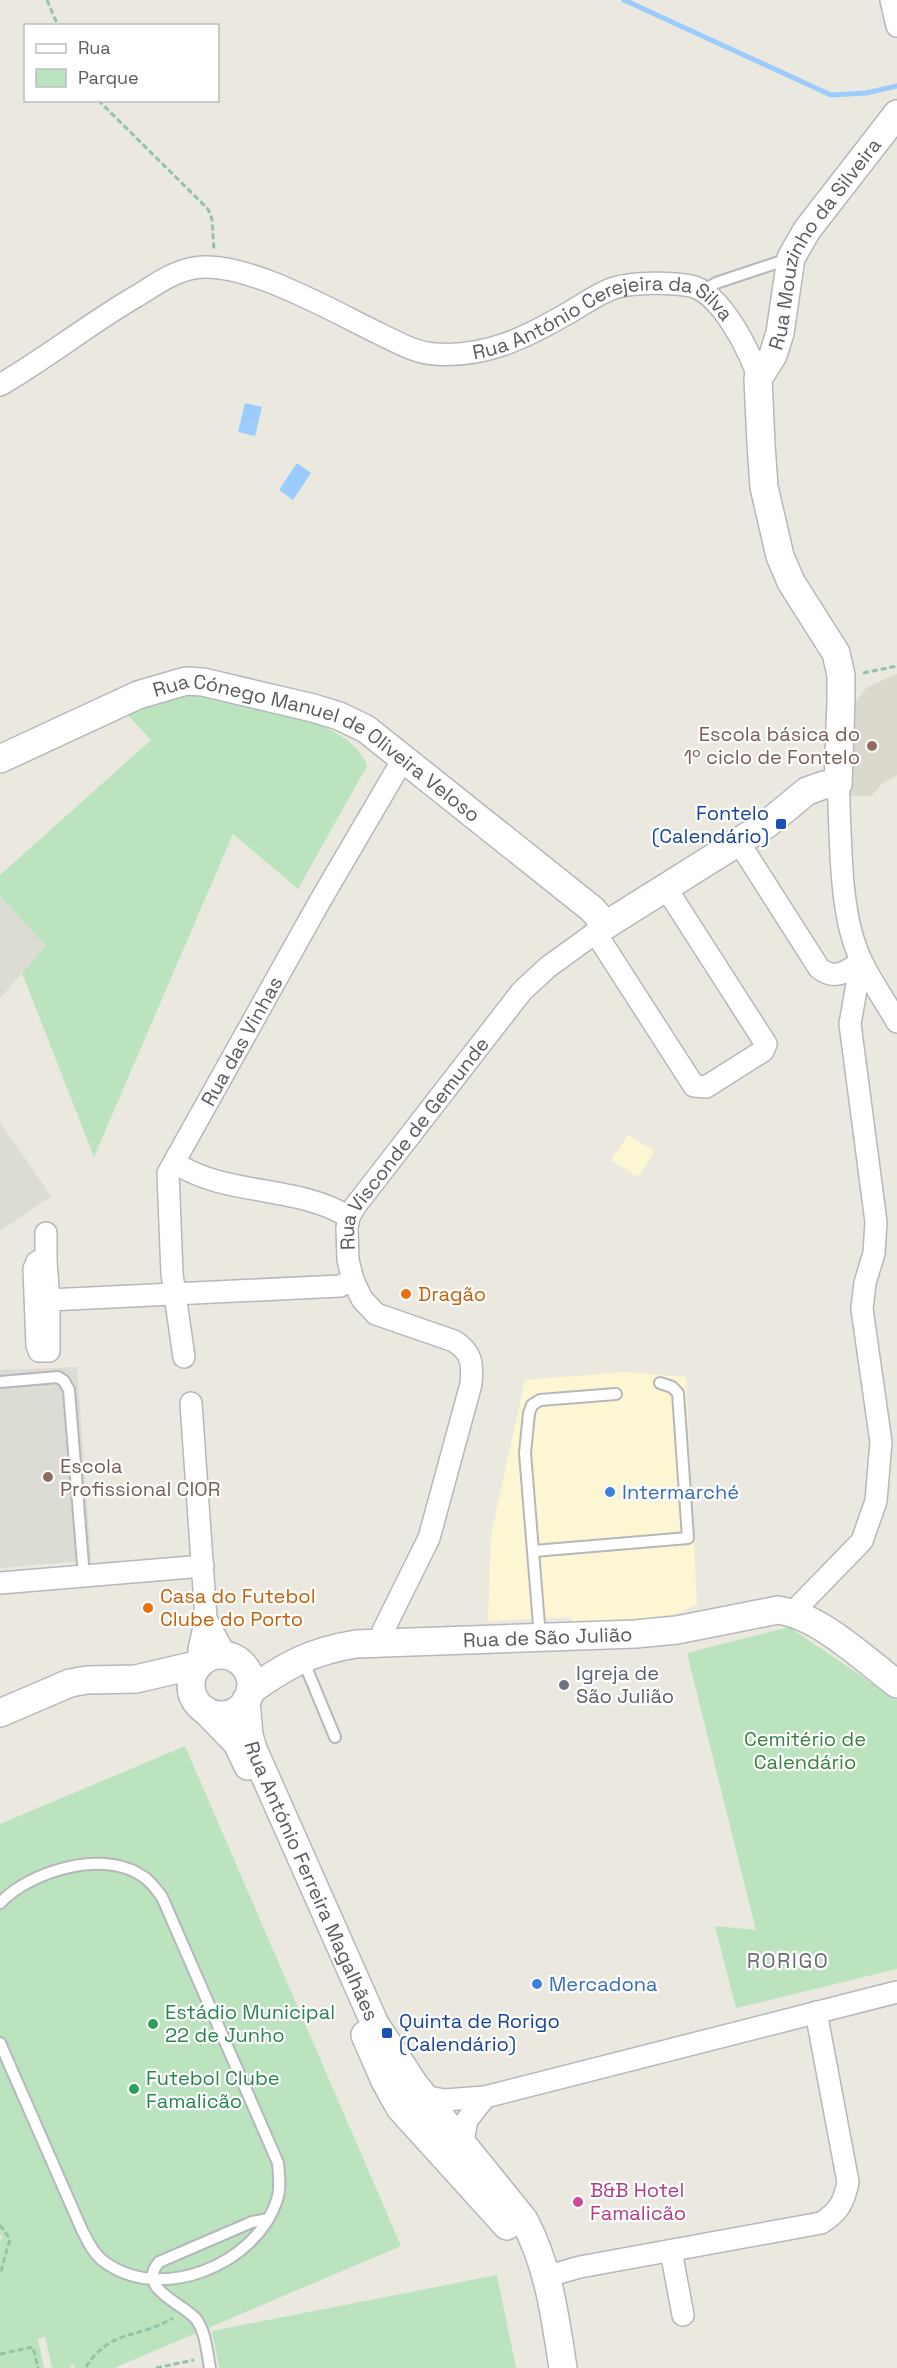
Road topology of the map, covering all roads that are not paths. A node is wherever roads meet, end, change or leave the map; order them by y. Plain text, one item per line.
1 (891, 0) edge
2 (897, 26) edge
3 (897, 114) edge
4 (791, 258) junction
5 (702, 291) junction
6 (758, 379) junction
7 (0, 385) edge
8 (0, 759) edge
9 (402, 761) junction
10 (838, 784) junction
11 (738, 841) junction
12 (666, 888) junction
13 (600, 929) junction
14 (861, 961) junction
15 (897, 1022) edge
16 (175, 1163) junction
17 (349, 1217) junction
18 (46, 1233) dead end
19 (46, 1262) junction
20 (353, 1280) junction
21 (176, 1296) junction
22 (49, 1300) junction
23 (184, 1357) dead end
24 (0, 1382) edge
25 (660, 1383) dead end
26 (616, 1394) dead end
27 (191, 1403) dead end
28 (889, 1438) edge
29 (534, 1551) junction
30 (203, 1566) junction
31 (84, 1577) junction
32 (0, 1583) edge
33 (793, 1612) junction
34 (206, 1619) junction
35 (540, 1638) junction
36 (382, 1641) junction
37 (230, 1657) junction
38 (302, 1657) junction
39 (200, 1664) junction
40 (136, 1679) junction
41 (897, 1684) edge
42 (248, 1696) junction
43 (202, 1708) junction
44 (0, 1713) edge
45 (335, 1737) dead end
46 (0, 1903) edge
47 (897, 1992) edge
48 (816, 2012) junction
49 (0, 2043) edge
50 (410, 2092) junction
51 (485, 2097) junction
52 (467, 2159) junction
53 (268, 2219) junction
54 (671, 2251) junction
55 (548, 2276) junction
56 (153, 2278) junction
57 (683, 2315) dead end
58 (210, 2368) edge
59 (564, 2368) edge

1 - 2 street
3 - 4 street, Rua Mouzinho da Silveira
4 - 5 lane
4 - 6 street, Rua Mouzinho da Silveira
5 - 6 street, Rua António Cerejeira da Silva
5 - 7 street, Rua António Cerejeira da Silva
6 - 10 street, Rua António Cerejeira da Silva
8 - 9 street, Rua Cónego Manuel de Oliveira Veloso
9 - 13 street, Rua Cónego Manuel de Oliveira Veloso
9 - 16 street, Rua das Vinhas
10 - 11 street, Rua Visconde de Gemunde
10 - 14 street, Rua António Cerejeira da Silva
11 - 12 street, Rua Visconde de Gemunde
11 - 14 street
12 - 13 street, Rua Visconde de Gemunde
12 - 13 street
13 - 17 street, Rua Visconde de Gemunde
14 - 15 street
14 - 28 street
16 - 17 street
16 - 21 street, Rua das Vinhas
17 - 20 street, Rua Visconde de Gemunde
18 - 19 street
19 - 22 street
19 - 22 street
20 - 21 street
20 - 36 street, Rua Visconde de Gemunde
21 - 22 street
21 - 23 street, Rua das Vinhas
24 - 31 lane
25 - 29 lane
26 - 29 lane
27 - 30 street
28 - 33 street
29 - 35 lane
30 - 31 street
30 - 34 street
31 - 32 street
33 - 35 street, Rua de São Julião
33 - 41 street
34 - 37 street
34 - 39 street
35 - 36 street, Rua de São Julião
36 - 38 street, Rua de São Julião
37 - 38 street, Rua de São Julião
37 - 39 street
37 - 42 street
38 - 42 street, Rua de São Julião
38 - 45 lane
39 - 40 street
39 - 43 street
40 - 43 street
40 - 44 street
42 - 43 street
42 - 50 street, Rua António Ferreira Magalhães
43 - 50 street, Rua António Ferreira Magalhães
46 - 53 lane
47 - 48 street
48 - 51 street
48 - 54 street
49 - 56 lane
50 - 51 street
50 - 52 street, Rua António Ferreira Magalhães
51 - 52 street
52 - 55 street, Rua António Ferreira Magalhães
53 - 56 lane
53 - 56 lane
54 - 55 street
54 - 57 street
55 - 59 street, Rua António Ferreira Magalhães
56 - 58 lane

